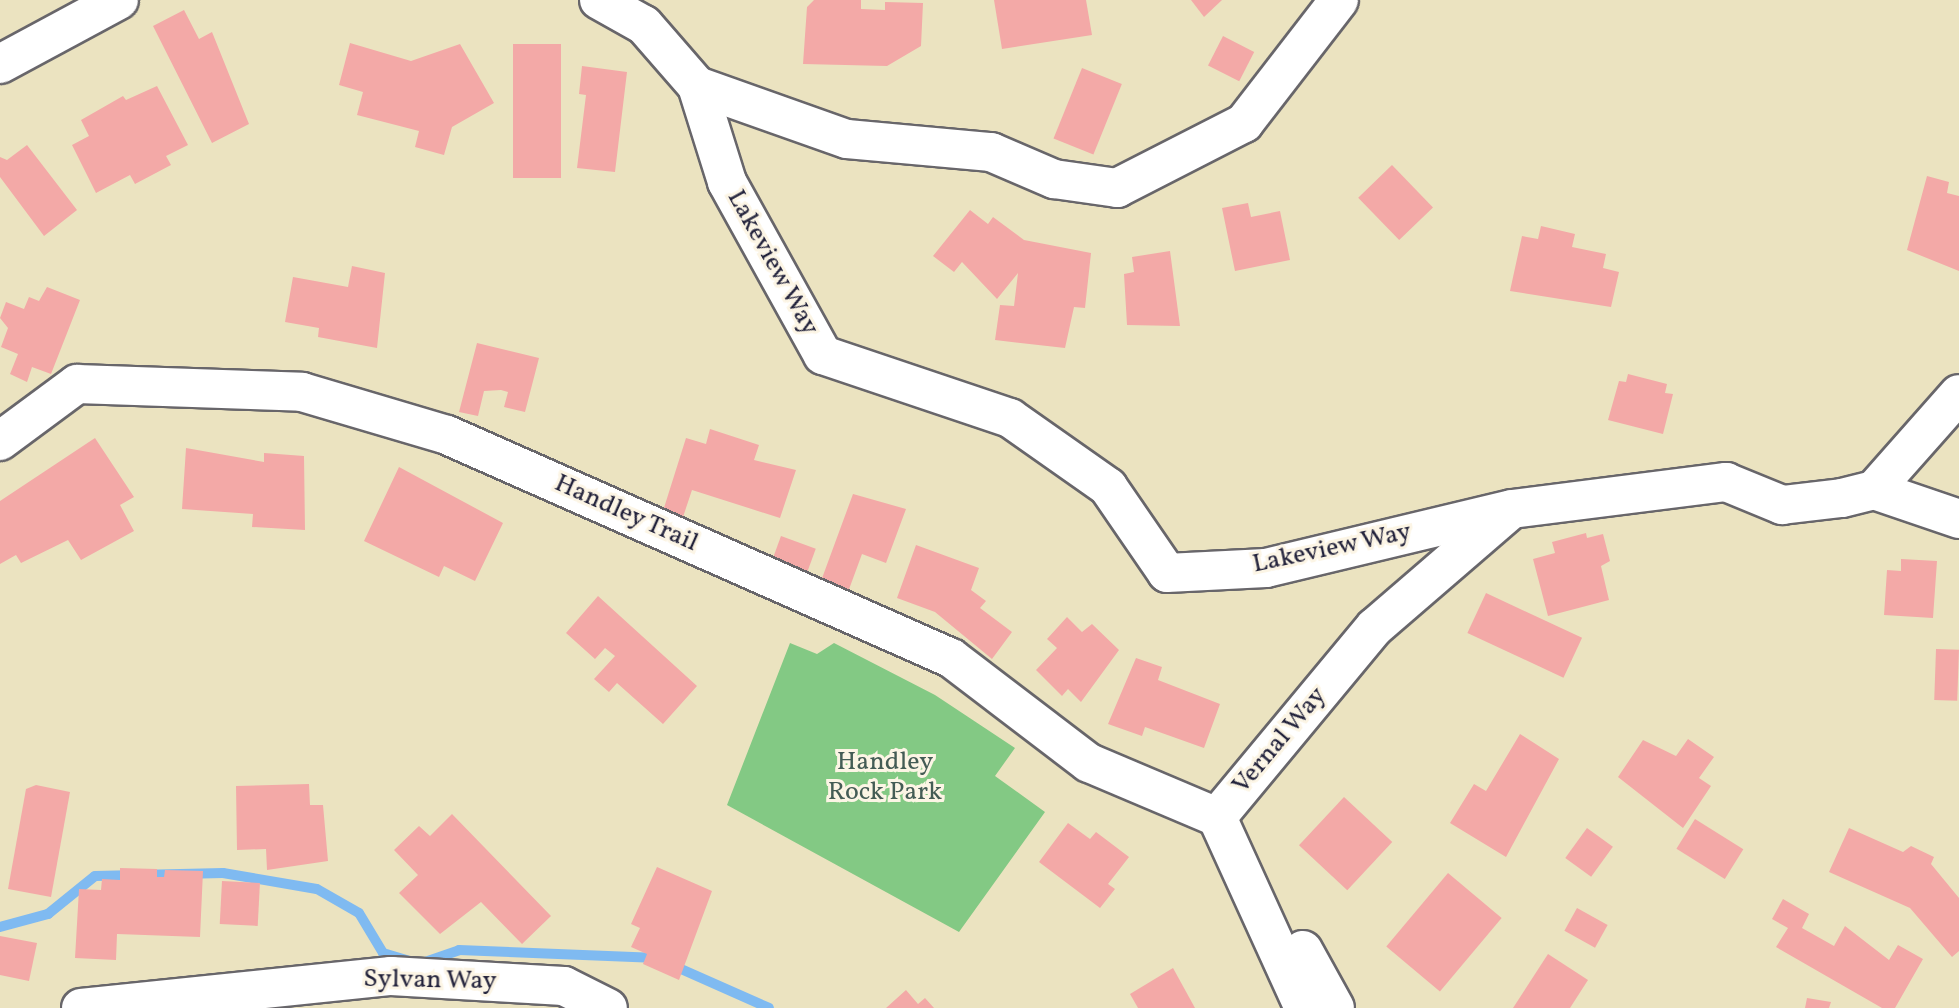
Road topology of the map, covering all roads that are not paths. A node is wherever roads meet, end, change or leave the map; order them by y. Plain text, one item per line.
1 (119, 0) edge
2 (599, 0) edge
3 (1339, 0) edge
4 (0, 64) edge
5 (697, 86) junction
6 (1959, 394) edge
7 (0, 441) edge
8 (1874, 489) junction
9 (1512, 509) junction
10 (1959, 519) edge
11 (1217, 817) junction
12 (1256, 911) junction
13 (81, 1008) edge
14 (608, 1008) edge
15 (1304, 1008) edge
16 (1335, 1008) edge

1 - 4 street
2 - 5 street, Lakeview Way
3 - 5 street
5 - 9 street, Lakeview Way
6 - 8 street
7 - 11 street, Handley Trail
8 - 9 street, Lakeview Way
8 - 10 street
9 - 11 street, Vernal Way
11 - 12 street, Vernal Way
12 - 15 street
12 - 16 street
13 - 14 street, Sylvan Way

